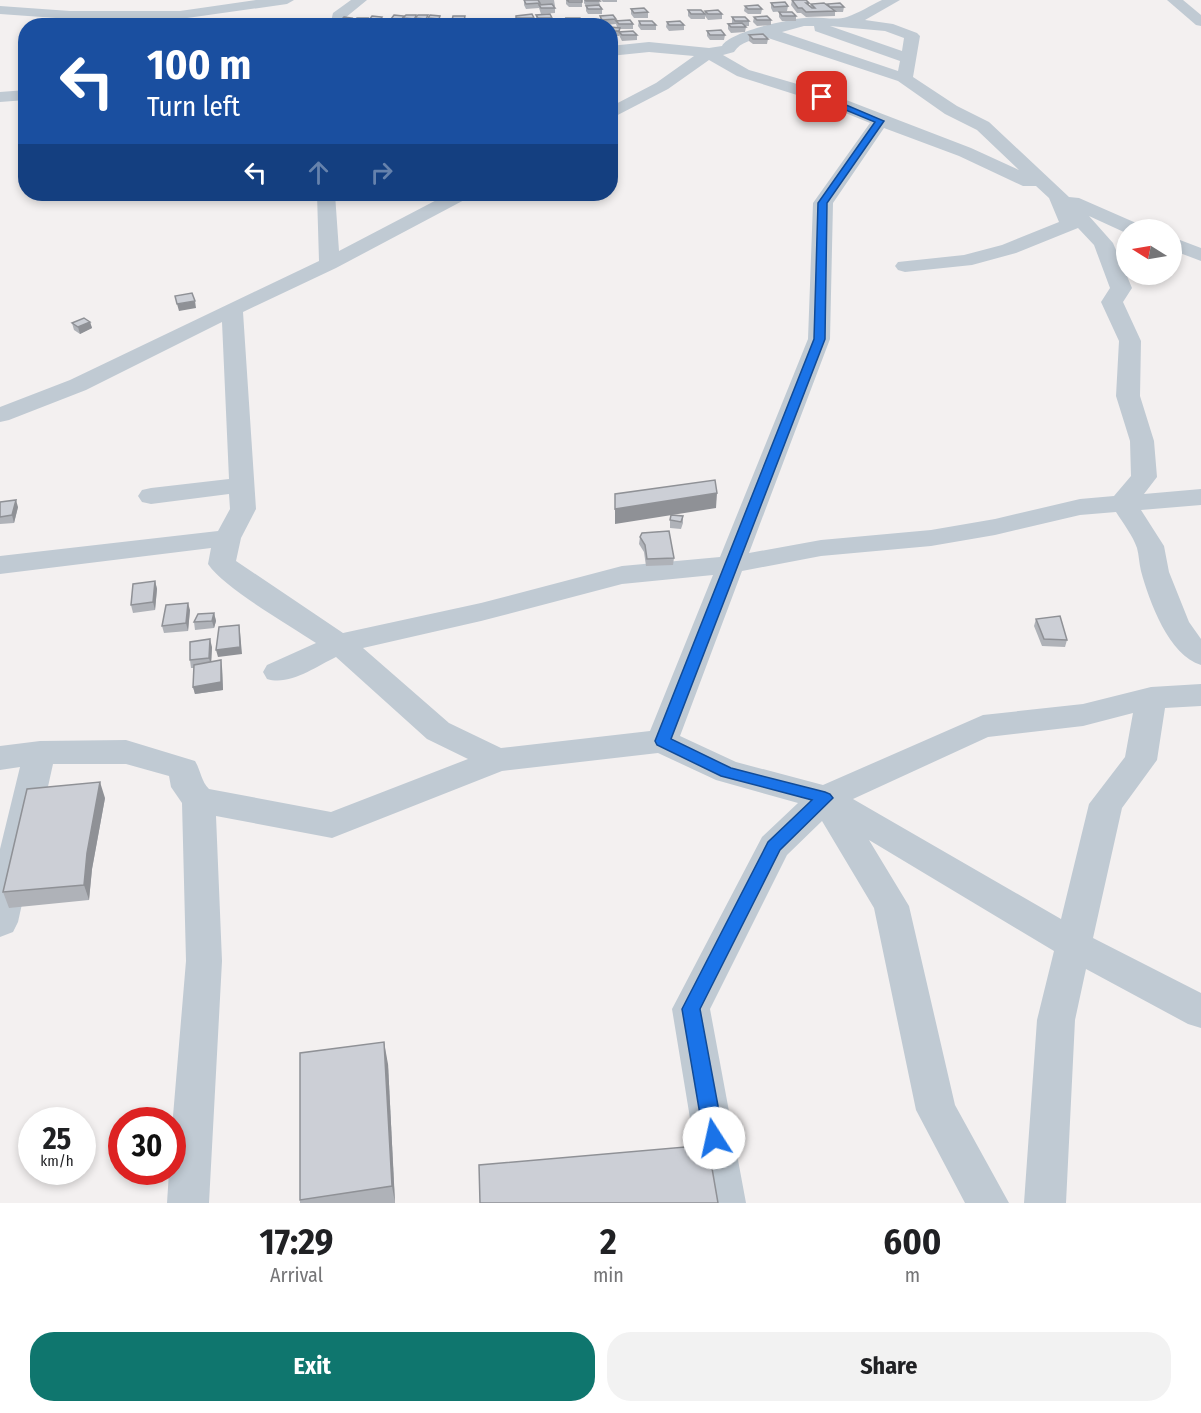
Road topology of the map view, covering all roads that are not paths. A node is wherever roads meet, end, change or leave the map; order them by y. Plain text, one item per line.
1 (286, 0) edge
2 (360, 0) edge
3 (893, 0) edge
4 (1174, 0) edge
5 (249, 5) junction
6 (0, 10) edge
7 (216, 18) edge
8 (338, 18) edge
9 (804, 22) junction
10 (848, 22) junction
11 (1201, 22) edge
12 (764, 31) junction
13 (618, 50) edge
14 (709, 53) junction
15 (908, 59) junction
16 (904, 78) junction
17 (618, 110) edge
18 (880, 121) junction
19 (1056, 194) junction
20 (326, 201) edge
21 (448, 201) edge
22 (1116, 221) edge
23 (1182, 247) edge
24 (1201, 255) edge
25 (329, 264) junction
26 (905, 266) dead end
27 (232, 309) junction
28 (0, 415) edge
29 (243, 485) junction
30 (151, 496) dead end
31 (1201, 497) edge
32 (1123, 502) junction
33 (227, 538) junction
34 (0, 565) edge
35 (731, 565) junction
36 (339, 644) junction
37 (1201, 655) edge
38 (278, 672) dead end
39 (1201, 695) edge
40 (1151, 698) junction
41 (662, 741) junction
42 (40, 753) junction
43 (0, 758) edge
44 (498, 760) junction
45 (825, 798) junction
46 (199, 800) junction
47 (0, 922) edge
48 (1074, 945) junction
49 (1201, 1012) edge
50 (188, 1203) edge
51 (725, 1203) edge
52 (988, 1203) edge
53 (1045, 1203) edge

1 - 5 street
2 - 8 street
3 - 10 street
4 - 11 street
5 - 6 street
5 - 7 street
9 - 10 street
9 - 12 street
9 - 15 street
10 - 15 street
12 - 14 street
12 - 16 street
13 - 14 street
14 - 17 street
14 - 18 street
15 - 16 street
16 - 19 street
18 - 19 street
18 - 35 street
19 - 22 street
19 - 26 street
19 - 32 street
20 - 25 street
21 - 25 street
23 - 24 street
25 - 27 street
27 - 28 street
27 - 29 street
29 - 30 street
29 - 33 street
31 - 32 street
32 - 35 street
32 - 37 street
33 - 34 street
33 - 36 street
35 - 36 street
35 - 41 street
36 - 38 street
36 - 44 street
39 - 40 street
40 - 45 street
40 - 48 street
41 - 44 street
41 - 45 street
42 - 43 street
42 - 46 street
42 - 47 street
44 - 46 street
45 - 48 street
45 - 51 street
45 - 52 street
46 - 50 street
48 - 49 street
48 - 53 street

